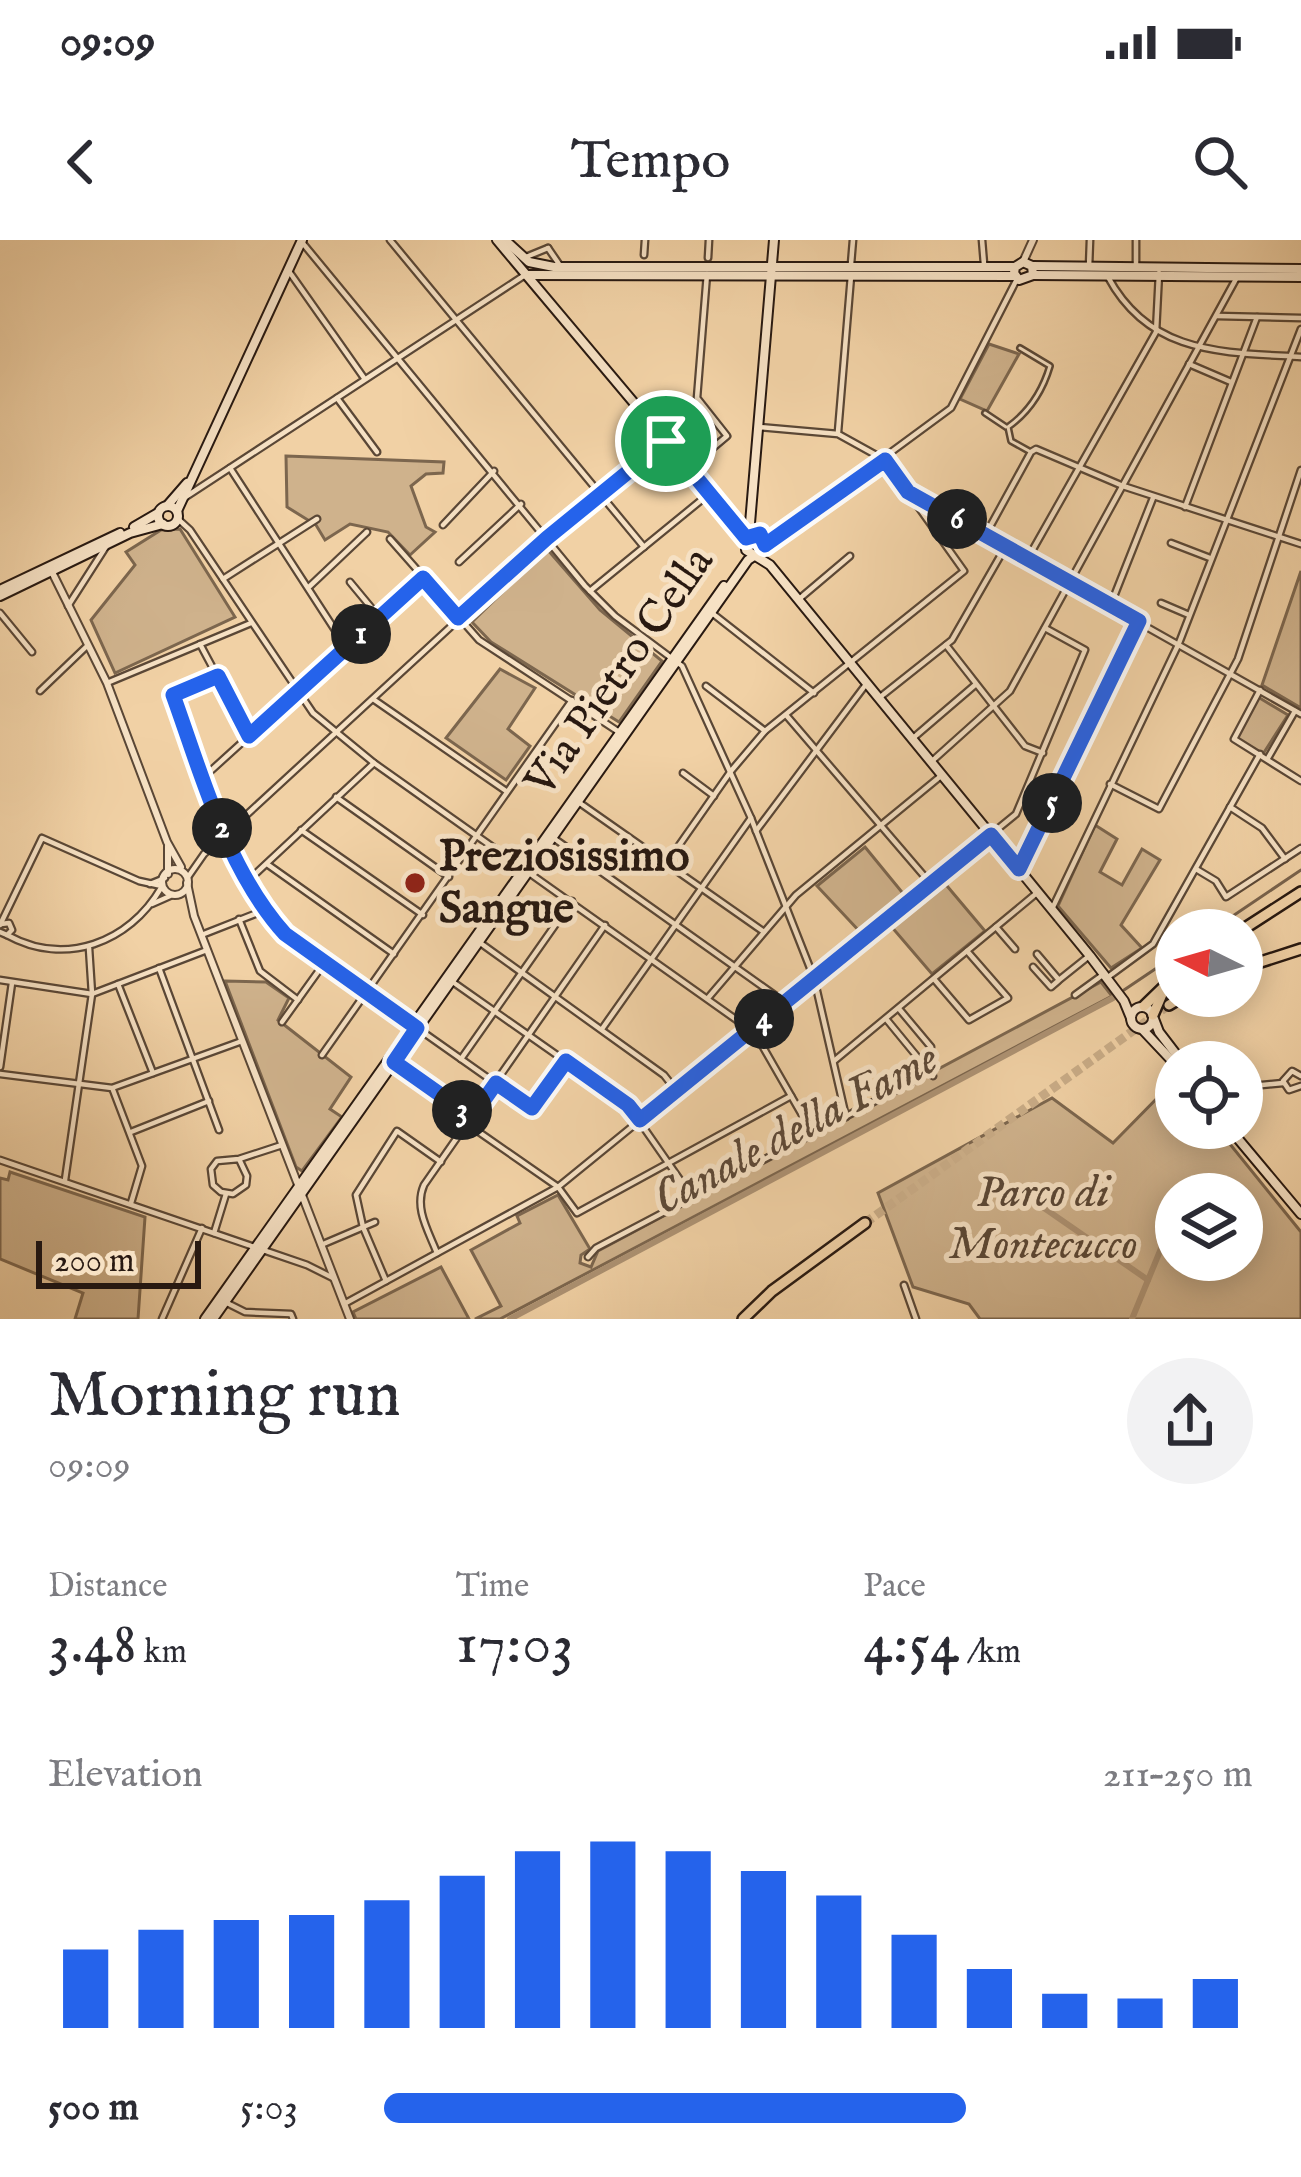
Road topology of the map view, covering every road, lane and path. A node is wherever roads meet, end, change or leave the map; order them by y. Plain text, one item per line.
1 (390, 240) edge
2 (501, 240) edge
3 (551, 240) edge
4 (645, 240) edge
5 (710, 240) edge
6 (774, 240) edge
7 (854, 240) edge
8 (982, 240) edge
9 (1033, 240) edge
10 (1090, 240) edge
11 (1136, 240) edge
12 (302, 241) edge
13 (548, 248) junction
14 (644, 255) dead end
15 (708, 266) junction
16 (984, 267) junction
17 (1089, 267) junction
18 (1136, 268) junction
19 (531, 269) junction
20 (288, 270) junction
21 (558, 270) junction
22 (771, 271) junction
23 (851, 271) junction
24 (1022, 271) junction
25 (1107, 271) junction
26 (1159, 272) junction
27 (1238, 273) junction
28 (1301, 273) edge
29 (545, 289) junction
30 (556, 306) junction
31 (1216, 316) junction
32 (1257, 317) junction
33 (1301, 318) edge
34 (454, 320) junction
35 (1301, 329) edge
36 (1156, 332) junction
37 (1020, 347) dead end
38 (1199, 347) junction
39 (1242, 352) junction
40 (1290, 356) junction
41 (399, 357) junction
42 (1301, 357) edge
43 (1190, 364) junction
44 (364, 380) junction
45 (1231, 382) junction
46 (337, 398) junction
47 (985, 413) dead end
48 (759, 427) junction
49 (1008, 428) junction
50 (838, 434) junction
51 (666, 441) junction
52 (1034, 450) junction
53 (377, 452) dead end
54 (885, 460) junction
55 (689, 467) junction
56 (1081, 467) junction
57 (230, 468) junction
58 (1301, 470) edge
59 (494, 471) junction
60 (196, 472) junction
61 (1123, 486) junction
62 (908, 492) junction
63 (601, 493) junction
64 (710, 493) junction
65 (1154, 497) junction
66 (184, 498) junction
67 (752, 502) junction
68 (520, 504) junction
69 (167, 506) junction
70 (1185, 507) junction
71 (158, 513) junction
72 (178, 515) junction
73 (729, 516) junction
74 (317, 519) dead end
75 (1226, 522) junction
76 (163, 524) junction
77 (443, 525) dead end
78 (367, 532) dead end
79 (986, 534) junction
80 (1278, 537) junction
81 (547, 538) junction
82 (750, 538) junction
83 (390, 539) dead end
84 (104, 542) junction
85 (1171, 543) dead end
86 (282, 544) junction
87 (1301, 544) edge
88 (1006, 546) junction
89 (644, 547) junction
90 (761, 550) junction
91 (850, 556) dead end
92 (1028, 558) junction
93 (1212, 558) junction
94 (459, 562) dead end
95 (52, 572) junction
96 (423, 578) junction
97 (224, 579) junction
98 (1070, 581) junction
99 (350, 583) dead end
100 (310, 586) junction
101 (590, 591) junction
102 (0, 593) edge
103 (799, 600) junction
104 (1161, 603) dead end
105 (1111, 604) junction
106 (68, 606) junction
107 (0, 613) edge
108 (712, 613) junction
109 (1190, 615) junction
110 (379, 617) junction
111 (458, 618) junction
112 (1139, 621) junction
113 (251, 622) junction
114 (1045, 628) junction
115 (1179, 643) junction
116 (200, 644) junction
117 (88, 645) junction
118 (946, 645) junction
119 (346, 647) junction
120 (32, 652) dead end
121 (674, 661) junction
122 (849, 662) junction
123 (1232, 674) junction
124 (218, 676) junction
125 (107, 683) junction
126 (867, 683) junction
127 (975, 685) junction
128 (706, 686) dead end
129 (1260, 690) junction
130 (40, 691) dead end
131 (297, 692) junction
132 (814, 693) junction
133 (879, 698) junction
134 (373, 699) junction
135 (572, 700) junction
136 (993, 710) junction
137 (1298, 712) edge
138 (786, 715) junction
139 (765, 731) junction
140 (334, 733) junction
141 (622, 734) junction
142 (249, 736) junction
143 (912, 739) junction
144 (815, 750) junction
145 (1043, 753) junction
146 (1260, 754) junction
147 (1268, 758) junction
148 (931, 762) junction
149 (374, 763) junction
150 (731, 771) junction
151 (683, 773) dead end
152 (942, 775) junction
153 (203, 778) junction
154 (1301, 781) edge
155 (1110, 784) junction
156 (506, 791) junction
157 (714, 796) junction
158 (336, 797) junction
159 (575, 800) junction
160 (1230, 807) junction
161 (752, 818) junction
162 (879, 825) junction
163 (302, 830) junction
164 (756, 831) junction
165 (225, 835) junction
166 (991, 835) junction
167 (477, 836) junction
168 (550, 836) junction
169 (167, 842) junction
170 (1301, 848) edge
171 (204, 854) junction
172 (1285, 859) junction
173 (266, 863) junction
174 (666, 864) junction
175 (181, 867) junction
176 (526, 869) junction
177 (1019, 869) junction
178 (1195, 869) junction
179 (449, 877) junction
180 (249, 879) junction
181 (188, 880) junction
182 (164, 882) junction
183 (931, 884) junction
184 (701, 888) junction
185 (1038, 892) junction
186 (1301, 892) edge
187 (173, 895) junction
188 (189, 902) junction
189 (572, 902) junction
190 (784, 907) junction
191 (147, 908) junction
192 (1052, 909) junction
193 (265, 910) junction
194 (423, 916) junction
195 (1263, 917) edge
196 (239, 919) junction
197 (676, 924) junction
198 (605, 925) junction
199 (996, 926) junction
200 (4, 929) edge
201 (764, 932) junction
202 (201, 935) junction
203 (476, 940) junction
204 (89, 948) junction
205 (1015, 949) dead end
206 (1301, 949) edge
207 (207, 950) junction
208 (967, 951) junction
209 (394, 954) junction
210 (1037, 954) dead end
211 (1090, 956) junction
212 (652, 958) junction
213 (1263, 961) edge
214 (325, 962) junction
215 (735, 965) junction
216 (1033, 967) dead end
217 (160, 968) junction
218 (522, 974) junction
219 (1106, 975) junction
220 (814, 978) junction
221 (448, 979) junction
222 (934, 979) junction
223 (0, 980) edge
224 (1059, 980) junction
225 (12, 982) junction
226 (118, 984) junction
227 (367, 992) junction
228 (92, 994) junction
229 (1075, 995) dead end
230 (555, 997) junction
231 (708, 998) junction
232 (298, 1000) junction
233 (1125, 1000) junction
234 (1155, 1001) edge
235 (784, 1003) junction
236 (898, 1008) junction
237 (496, 1011) junction
238 (1148, 1011) junction
239 (886, 1018) junction
240 (1131, 1018) junction
241 (282, 1022) dead end
242 (415, 1026) junction
243 (602, 1029) junction
244 (750, 1029) junction
245 (1142, 1029) junction
246 (529, 1035) junction
247 (242, 1041) junction
248 (1155, 1041) edge
249 (1165, 1041) edge
250 (931, 1047) dead end
251 (322, 1055) dead end
252 (193, 1058) junction
253 (461, 1059) junction
254 (566, 1061) junction
255 (834, 1061) junction
256 (394, 1062) junction
257 (0, 1070) edge
258 (1300, 1072) edge
259 (153, 1073) junction
260 (933, 1076) dead end
261 (915, 1080) dead end
262 (496, 1083) junction
263 (1283, 1083) junction
264 (1263, 1084) edge
265 (79, 1085) junction
266 (1301, 1086) edge
267 (112, 1088) junction
268 (677, 1091) junction
269 (791, 1096) junction
270 (209, 1101) junction
271 (472, 1117) junction
272 (846, 1117) junction
273 (640, 1120) junction
274 (219, 1130) dead end
275 (464, 1130) junction
276 (130, 1132) junction
277 (814, 1134) junction
278 (282, 1145) junction
279 (1247, 1149) edge
280 (0, 1160) edge
281 (239, 1160) junction
282 (670, 1161) junction
283 (441, 1162) junction
284 (292, 1171) junction
285 (310, 1177) junction
286 (65, 1180) junction
287 (558, 1187) junction
288 (300, 1191) junction
289 (226, 1194) junction
290 (692, 1197) junction
291 (131, 1203) junction
292 (1301, 1214) edge
293 (375, 1222) dead end
294 (312, 1223) junction
295 (865, 1223) tunnel mouth
296 (364, 1227) junction
297 (202, 1228) junction
298 (214, 1233) junction
299 (321, 1245) junction
300 (259, 1249) junction
301 (437, 1252) junction
302 (588, 1257) dead end
303 (327, 1260) junction
304 (307, 1265) junction
305 (334, 1279) junction
306 (386, 1282) junction
307 (904, 1286) dead end
308 (225, 1302) junction
309 (344, 1304) junction
310 (247, 1316) edge
311 (162, 1319) edge
312 (209, 1319) edge
313 (293, 1319) edge
314 (350, 1319) edge
315 (742, 1319) edge
316 (916, 1319) edge

1 - 34 street
2 - 19 main road
2 - 19 main road
3 - 13 street
4 - 14 street
5 - 15 street
6 - 22 main road
7 - 23 street
8 - 16 street
9 - 24 street
10 - 17 street
11 - 18 street
12 - 20 main road
12 - 41 street
13 - 19 street
13 - 21 street
15 - 21 main road
15 - 22 main road
15 - 55 street
16 - 23 main road
16 - 24 main road
17 - 24 main road
17 - 25 main road
18 - 25 main road
18 - 26 main road
19 - 21 main road
19 - 21 main road
19 - 29 main road
19 - 30 main road
19 - 34 street
20 - 44 street
20 - 60 main road
21 - 29 main road
22 - 23 main road
22 - 48 main road
23 - 24 main road
23 - 50 street
24 - 25 main road
24 - 54 street
25 - 26 main road
25 - 36 street
26 - 27 main road
26 - 36 street
27 - 28 main road
27 - 31 street
29 - 30 main road
30 - 51 main road
31 - 32 street
31 - 38 street
32 - 33 street
32 - 39 street
34 - 41 street
34 - 63 street
35 - 40 street
36 - 38 street
36 - 56 street
37 - 49 street
38 - 39 street
38 - 43 street
39 - 40 street
39 - 45 street
40 - 42 street
40 - 75 street
41 - 44 street
41 - 59 street
43 - 45 street
43 - 61 street
44 - 46 street
45 - 70 street
46 - 53 street
46 - 57 street
47 - 49 street
48 - 50 street
48 - 67 main road
49 - 52 street
50 - 54 street
51 - 55 main road
51 - 63 street
52 - 56 street
52 - 79 street
54 - 62 street
54 - 90 street
55 - 64 main road
56 - 61 street
56 - 92 street
57 - 66 street
57 - 86 street
58 - 80 street
59 - 68 street
59 - 77 street
60 - 66 main road
60 - 69 main road
61 - 65 street
61 - 98 street
62 - 79 street
62 - 122 street
63 - 81 street
63 - 89 street
64 - 73 main road
64 - 89 street
65 - 70 street
65 - 105 street
66 - 72 main road
67 - 73 main road
67 - 82 main road
68 - 81 street
68 - 94 street
69 - 71 main road
69 - 72 main road
70 - 75 street
71 - 76 main road
71 - 84 main road
72 - 76 main road
72 - 97 street
73 - 82 main road
74 - 86 street
75 - 80 street
75 - 93 street
76 - 84 main road
78 - 100 street
79 - 88 street
80 - 87 street
80 - 123 street
81 - 101 street
81 - 111 street
82 - 90 main road
82 - 90 main road
82 - 121 main road, Via Pietro Cella
83 - 96 street
84 - 95 main road
84 - 102 main road
84 - 106 street
85 - 93 street
86 - 97 street
86 - 100 street
88 - 92 street
88 - 118 street
89 - 101 street
90 - 103 main road
90 - 108 main road, Via Pietro Cella
91 - 103 street
92 - 98 street
93 - 109 street
95 - 102 main road
95 - 106 street
96 - 110 street
96 - 111 street
97 - 113 street
98 - 105 street
98 - 114 street
99 - 110 street
100 - 119 street
101 - 121 street
103 - 122 main road
104 - 109 street
105 - 112 street
106 - 117 street
107 - 120 street
108 - 121 main road, Via Pietro Cella
108 - 132 street
109 - 115 street
110 - 119 street
111 - 134 street
111 - 135 street
112 - 115 street
112 - 177 street
113 - 116 street
113 - 131 street
114 - 136 street
114 - 145 street
115 - 123 street
115 - 155 street
116 - 124 street
116 - 125 street
117 - 125 street
117 - 130 street
118 - 127 street
118 - 133 street
119 - 131 street
121 - 141 main road, Via Pietro Cella
121 - 150 street
122 - 126 main road
122 - 132 street
123 - 129 street
123 - 155 street
124 - 142 street
124 - 153 street
125 - 169 street
126 - 133 main road
126 - 144 street
127 - 136 street
127 - 143 street
128 - 139 street
129 - 137 street
129 - 146 street
131 - 140 street
131 - 142 street
132 - 138 street
133 - 143 main road
134 - 140 street
134 - 156 street
135 - 141 street
135 - 156 street
136 - 145 street
136 - 148 street
137 - 147 street
138 - 139 street
138 - 144 street
139 - 150 street
140 - 149 street
140 - 165 street
141 - 159 main road, Via Pietro Cella
142 - 153 street
143 - 148 main road
144 - 162 street
144 - 164 street
145 - 166 street
146 - 147 street
146 - 160 street
147 - 154 street
148 - 152 main road
149 - 158 street
149 - 167 street
150 - 157 street
150 - 161 street
151 - 157 street
152 - 162 street
152 - 166 main road
153 - 165 street
155 - 192 street
156 - 167 street
157 - 174 street
158 - 163 street
158 - 179 street
159 - 168 main road, Via Pietro Cella
159 - 174 street
160 - 172 street
160 - 178 street
161 - 164 street
161 - 184 street
162 - 183 street
162 - 190 street
163 - 173 street
163 - 194 street
164 - 190 street
165 - 171 street
165 - 180 street
166 - 177 main road
166 - 183 street
167 - 176 street
167 - 179 street
168 - 176 main road, Via Pietro Cella
168 - 197 street
169 - 175 street
169 - 182 street
170 - 172 street
171 - 175 street
171 - 181 street
172 - 178 street
173 - 180 street
173 - 209 street
174 - 184 street
175 - 181 street
175 - 182 street
176 - 189 street
176 - 203 main road, Via Pietro Cella
177 - 185 main road
178 - 219 street
179 - 194 street
180 - 193 street
181 - 187 street
181 - 188 street
182 - 187 street
182 - 191 street
182 - 200 street
183 - 220 street
184 - 197 street
184 - 201 street
185 - 192 main road
185 - 199 street
186 - 195 main road
187 - 188 street
187 - 191 street
188 - 202 street
189 - 198 street
189 - 218 street
190 - 201 street
190 - 220 street
191 - 204 street
192 - 211 main road
193 - 196 street
193 - 214 street
194 - 209 street
196 - 202 street
196 - 232 street
197 - 212 street
197 - 215 street
198 - 212 street
198 - 230 street
199 - 205 street
199 - 208 street
200 - 204 street
201 - 215 street
202 - 207 street
203 - 218 street
203 - 221 main road, Via Pietro Cella
204 - 228 street
206 - 213 main road
207 - 217 street
207 - 247 street
208 - 222 street
208 - 222 street
209 - 227 street
210 - 224 street
211 - 219 main road
211 - 224 street
212 - 231 street
212 - 243 street
214 - 227 street
214 - 232 street
215 - 231 street
215 - 235 street
216 - 224 street
217 - 226 street
217 - 252 street
218 - 230 street
218 - 237 street
219 - 229 street
219 - 233 main road
220 - 235 street
220 - 255 street
221 - 237 street
221 - 242 main road, Via Pietro Cella
222 - 236 street
223 - 225 street
225 - 228 street
225 - 257 street
226 - 228 street
226 - 259 street
227 - 242 street
227 - 251 street
228 - 265 street
230 - 243 street
230 - 246 street
231 - 244 street
232 - 241 street
233 - 238 main road
233 - 240 main road
234 - 238 main road
235 - 244 street
236 - 239 street
236 - 250 street
237 - 246 street
237 - 253 street
238 - 240 main road
238 - 245 main road
238 - 249 main road
239 - 255 street
239 - 260 street
240 - 245 main road
242 - 253 street
242 - 256 main road, Via Pietro Cella
242 - 285 main road, Via Pietro Cella
243 - 268 street
244 - 268 street
244 - 269 street
245 - 248 main road
246 - 254 street
246 - 262 street
247 - 252 street
247 - 278 street
252 - 259 street
252 - 270 street
253 - 262 street
254 - 262 street
254 - 273 street
255 - 272 street
256 - 271 street
256 - 285 main road, Via Pietro Cella
257 - 265 street
258 - 263 street
259 - 267 street
261 - 272 street
262 - 271 street
263 - 264 street
263 - 266 street
265 - 267 street
265 - 286 street
267 - 276 street
268 - 273 street
269 - 277 street
269 - 282 street
270 - 274 street
270 - 276 street
271 - 275 street
272 - 277 street
273 - 282 street
273 - 287 street
275 - 283 street
275 - 287 street
276 - 291 street
277 - 290 street
278 - 281 street
278 - 284 street
279 - 292 main road
280 - 286 street
281 - 289 street
281 - 289 street
282 - 287 street
282 - 290 street
283 - 296 street
283 - 301 street
284 - 285 street
284 - 288 street
285 - 288 main road, Via Pietro Cella
285 - 294 street
286 - 291 street
287 - 301 street
288 - 294 street
288 - 300 main road, Via Pietro Cella
289 - 298 street
290 - 302 street
291 - 297 street
293 - 296 street
294 - 299 street
295 - 315 main road
296 - 299 street
296 - 306 street
297 - 298 street
297 - 311 street
298 - 300 street
299 - 303 street
300 - 304 street
300 - 308 main road
300 - 312 main road
301 - 306 street
303 - 304 street
303 - 305 street
304 - 305 street
305 - 309 street
306 - 309 street
307 - 316 street
308 - 310 street
308 - 312 main road
309 - 314 street
310 - 313 street

